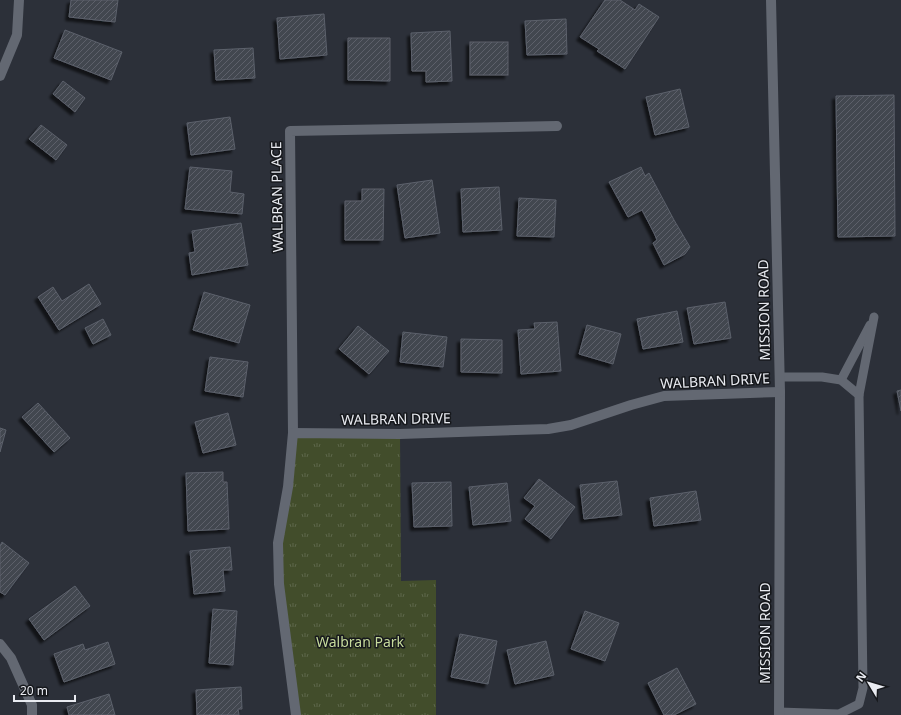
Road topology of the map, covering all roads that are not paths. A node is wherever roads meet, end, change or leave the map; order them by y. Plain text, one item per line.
1 (19, 0) edge
2 (771, 0) edge
3 (0, 76) edge
4 (557, 126) dead end
5 (780, 377) junction
6 (841, 380) junction
7 (780, 392) junction
8 (859, 395) junction
9 (293, 432) junction
10 (0, 644) edge
11 (852, 712) edge
12 (779, 713) edge
13 (32, 715) edge
14 (296, 715) edge

1 - 3 street
2 - 5 street, MISSION ROAD
4 - 9 street, WALBRAN PLACE
5 - 6 lane
5 - 7 street, MISSION ROAD
6 - 8 lane
6 - 8 lane
7 - 9 street, WALBRAN DRIVE
7 - 12 street, MISSION ROAD
8 - 11 lane
9 - 14 street
10 - 13 street
11 - 12 lane

